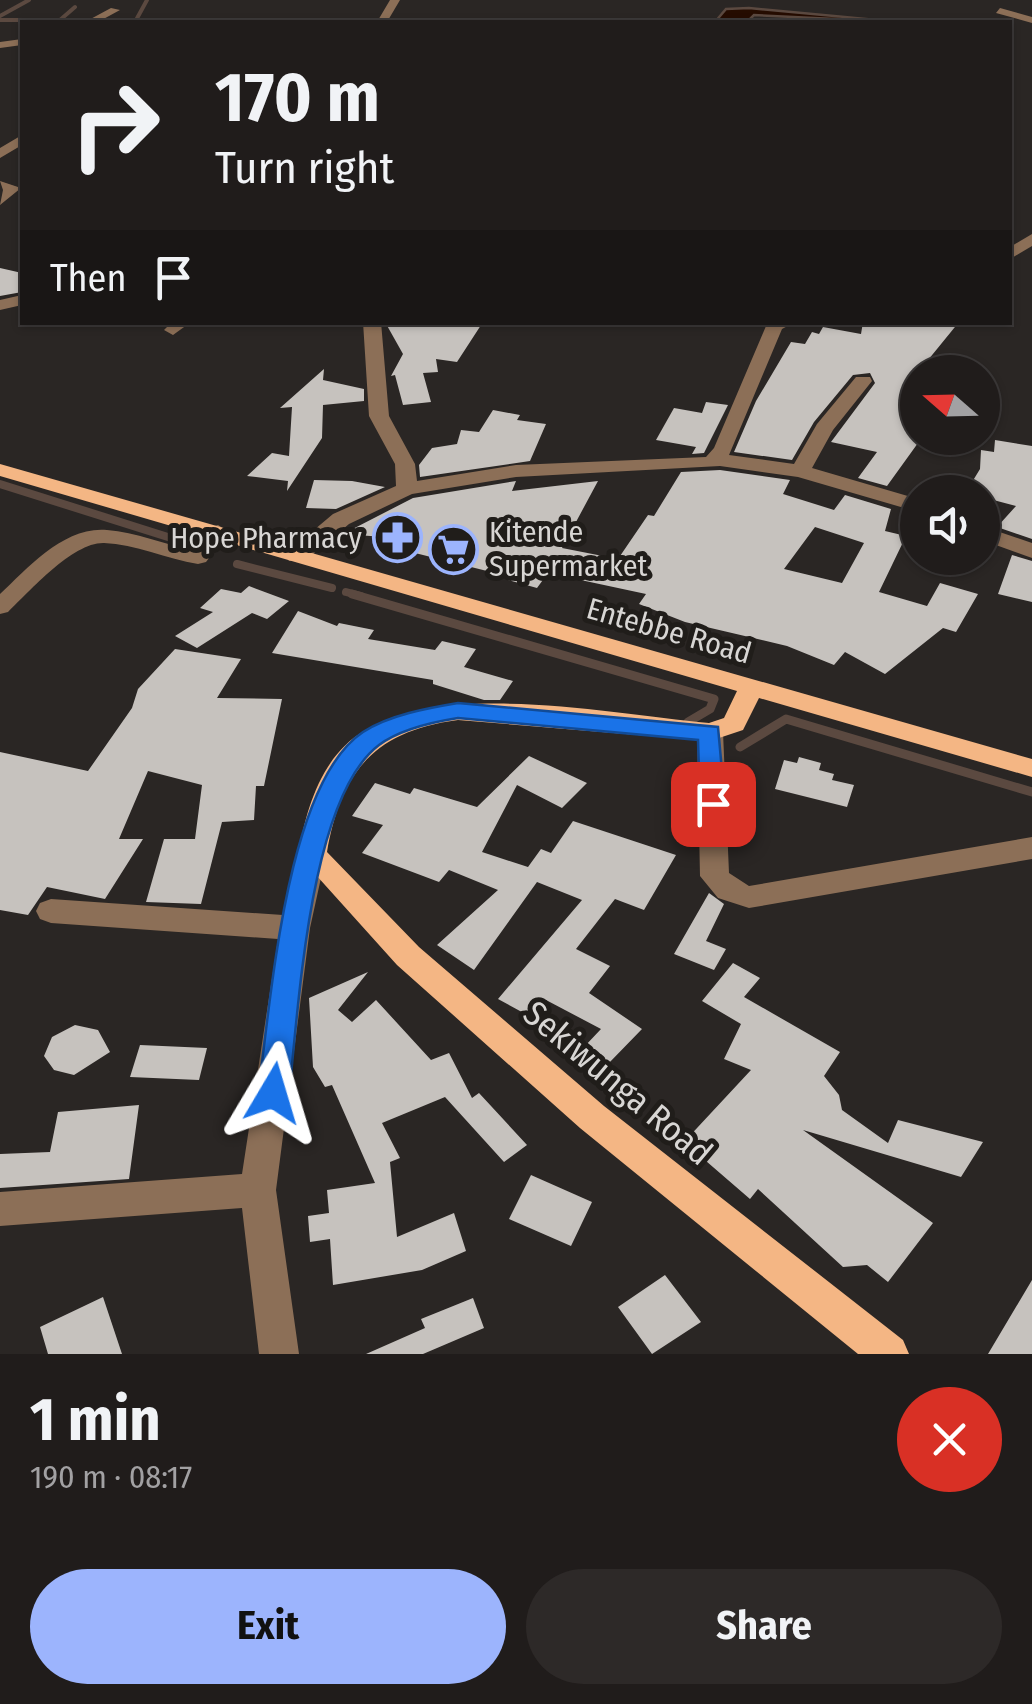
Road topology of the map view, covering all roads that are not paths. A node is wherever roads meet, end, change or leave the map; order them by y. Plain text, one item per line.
1 (115, 10) dead end
2 (1000, 11) dead end
3 (94, 20) edge
4 (1032, 20) edge
5 (12, 187) edge
6 (0, 201) edge
7 (372, 325) edge
8 (778, 325) edge
9 (863, 381) dead end
10 (716, 460) junction
11 (0, 470) edge
12 (800, 472) junction
13 (407, 490) junction
14 (900, 501) edge
15 (218, 532) junction
16 (1000, 539) edge
17 (1032, 551) edge
18 (298, 556) junction
19 (0, 607) edge
20 (751, 689) junction
21 (710, 732) junction
22 (1032, 768) edge
23 (1032, 848) edge
24 (312, 855) junction
25 (51, 912) dead end
26 (295, 928) junction
27 (258, 1190) junction
28 (0, 1209) edge
29 (279, 1354) edge
30 (889, 1354) edge

1 - 3 street
2 - 4 street
5 - 6 street
7 - 13 street
8 - 10 street
9 - 12 street
10 - 12 street
10 - 13 street
11 - 15 main road, Entebbe Road
12 - 14 street
13 - 18 street
15 - 18 main road, Entebbe Road
15 - 19 street
16 - 17 street
18 - 20 main road, Entebbe Road
20 - 21 main road
20 - 22 main road, Entebbe Road
21 - 23 street
21 - 24 main road
24 - 26 street
24 - 30 main road, Sekiwunga Road
25 - 26 street
26 - 27 street
27 - 28 street
27 - 29 street

